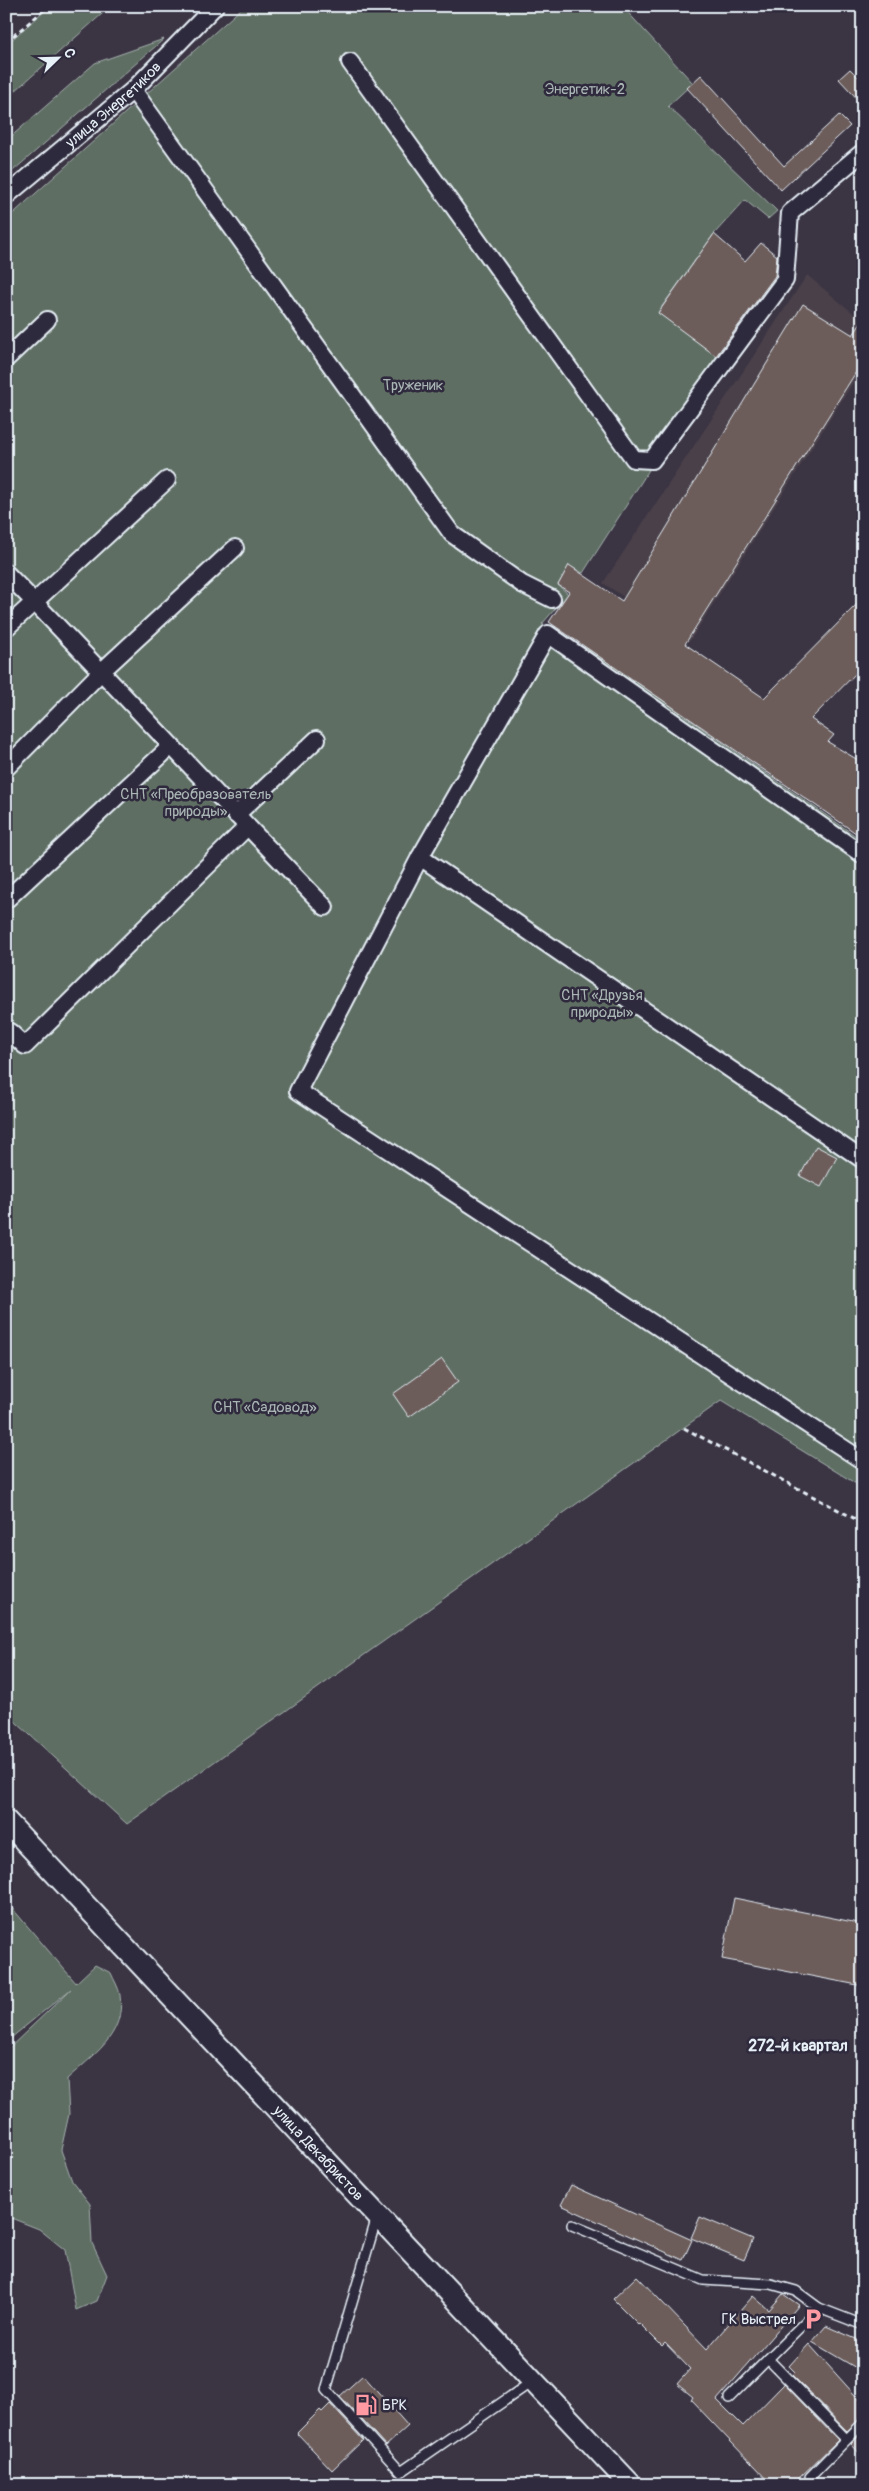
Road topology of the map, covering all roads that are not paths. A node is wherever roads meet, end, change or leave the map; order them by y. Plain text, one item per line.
1 (215, 6) edge
2 (350, 62) dead end
3 (133, 90) junction
4 (863, 152) edge
5 (6, 196) edge
6 (47, 320) dead end
7 (6, 359) edge
8 (167, 480) dead end
9 (235, 548) dead end
10 (6, 573) edge
11 (552, 599) dead end
12 (34, 602) junction
13 (6, 628) edge
14 (102, 671) junction
15 (317, 739) dead end
16 (170, 747) junction
17 (6, 768) edge
18 (242, 821) junction
19 (863, 855) edge
20 (420, 857) junction
21 (6, 900) edge
22 (325, 907) dead end
23 (10, 1032) dead end
24 (863, 1160) edge
25 (863, 1461) edge
26 (6, 1821) edge
27 (378, 2214) junction
28 (572, 2225) dead end
29 (819, 2308) junction
30 (863, 2325) edge
31 (768, 2359) junction
32 (534, 2380) junction
33 (729, 2398) dead end
34 (863, 2423) edge
35 (846, 2438) junction
36 (810, 2477) dead end
37 (631, 2485) edge

1 - 3 street, улица Энергетиков
2 - 4 street
3 - 5 street, улица Энергетиков
3 - 11 street
6 - 7 street
8 - 12 street
9 - 14 street
10 - 12 street
12 - 13 street
12 - 14 street
14 - 16 street
14 - 17 street
15 - 18 street
16 - 18 street
16 - 21 street
18 - 22 street
18 - 23 street
19 - 20 street
20 - 24 street
20 - 25 street
26 - 27 street, улица Декабристов
27 - 32 street, улица Декабристов
27 - 32 lane
28 - 29 lane
29 - 30 lane
29 - 31 lane
31 - 33 lane
31 - 35 lane
32 - 37 street, улица Декабристов
34 - 35 lane
35 - 36 lane

